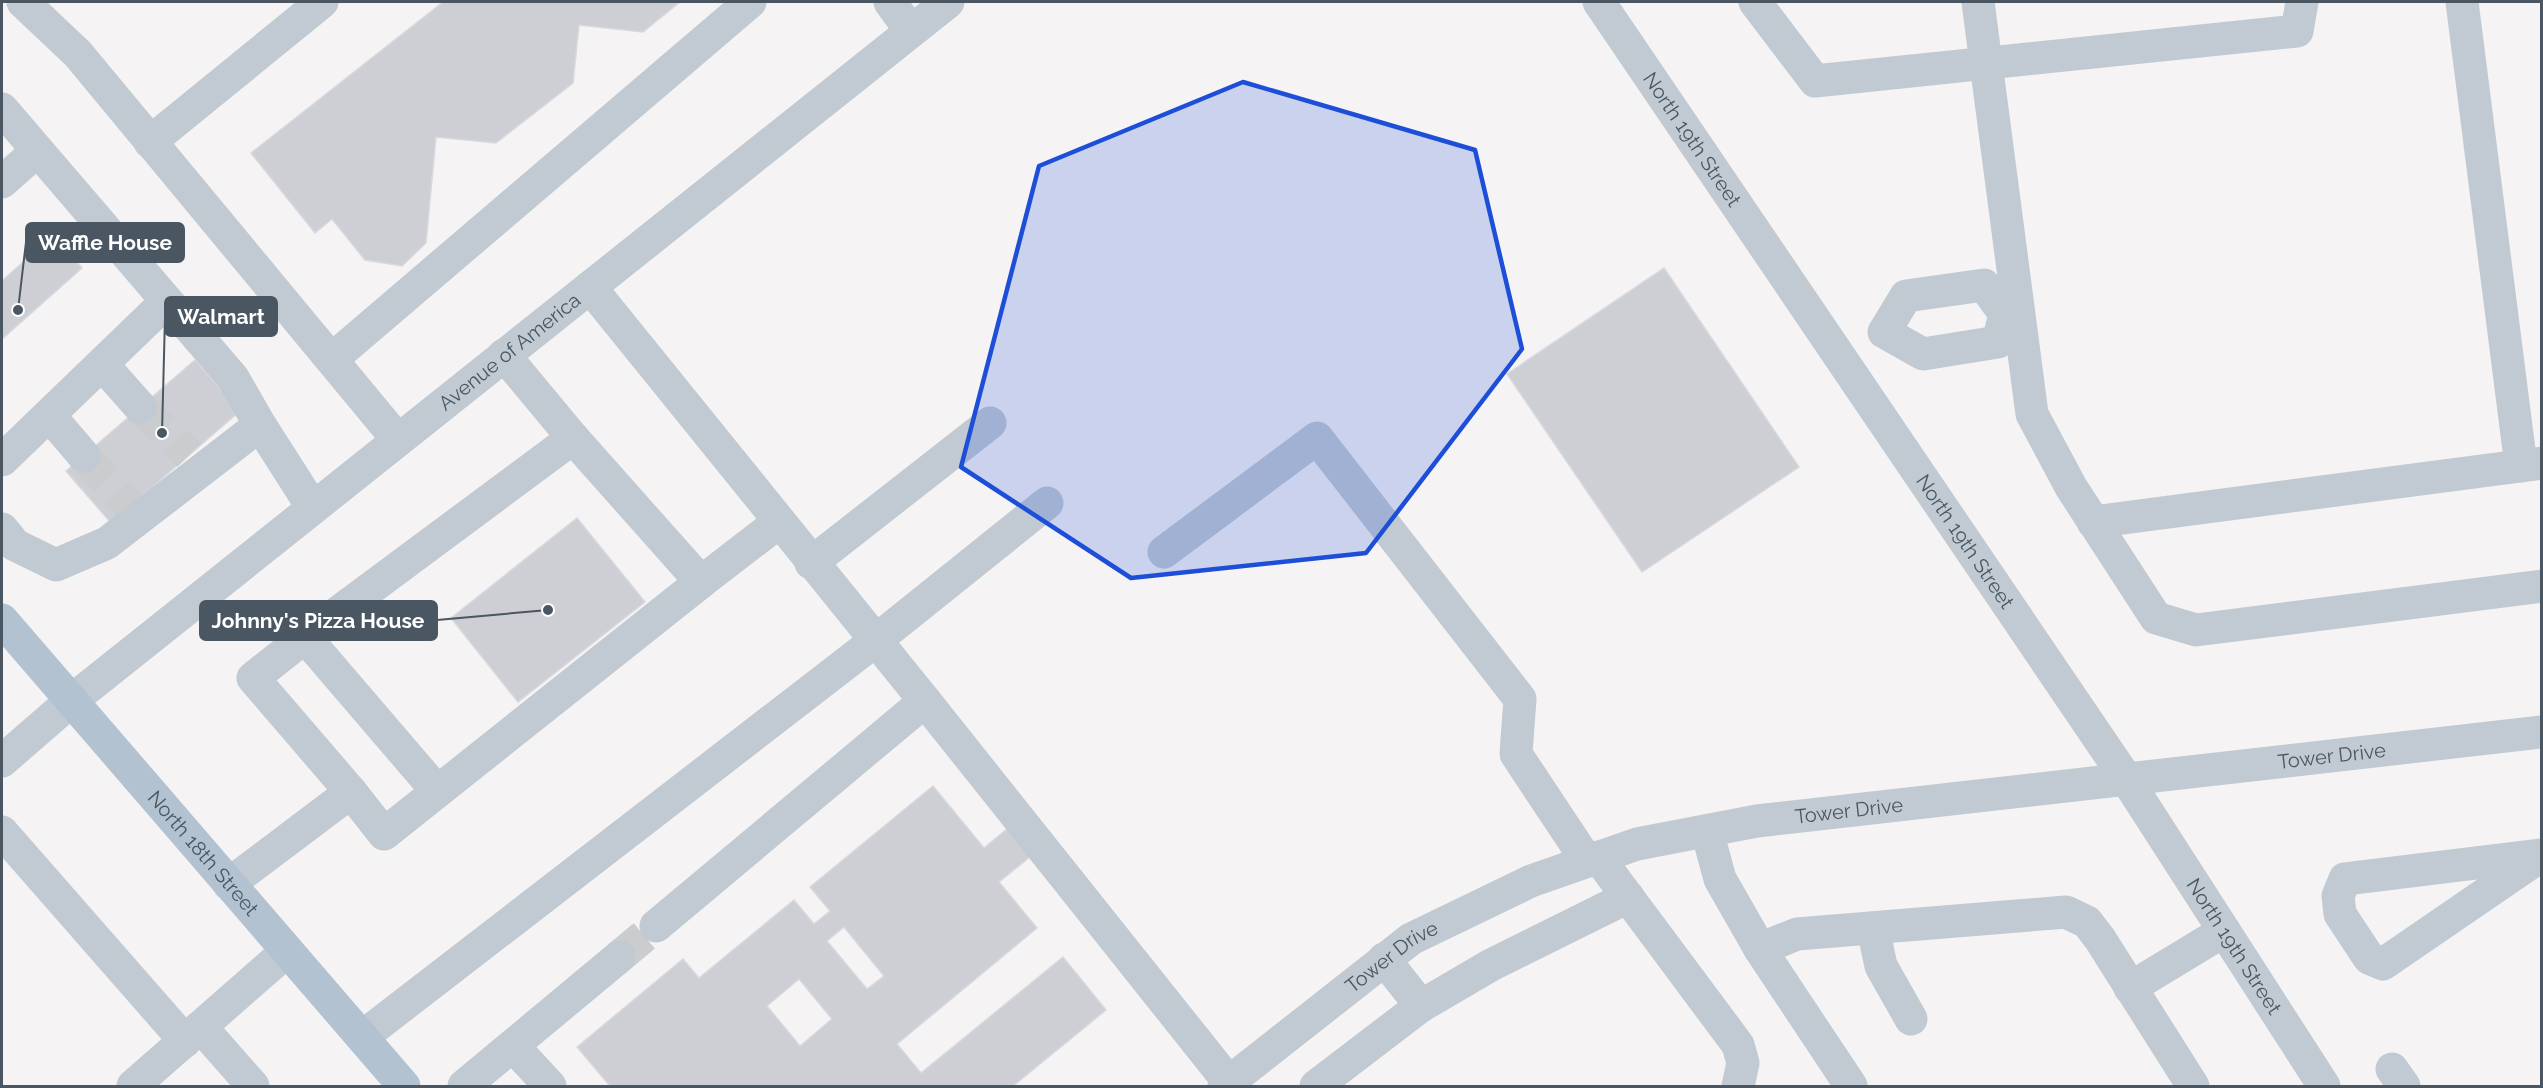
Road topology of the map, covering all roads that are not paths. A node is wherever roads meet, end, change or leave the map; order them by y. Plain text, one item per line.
1 (23, 2) edge
2 (322, 2) edge
3 (750, 2) edge
4 (890, 2) edge
5 (948, 2) edge
6 (1599, 2) edge
7 (1755, 2) edge
8 (1978, 2) edge
9 (2302, 2) edge
10 (2462, 2) edge
11 (911, 31) junction
12 (1986, 62) junction
13 (2, 109) edge
14 (150, 142) junction
15 (37, 151) junction
16 (2, 182) edge
17 (590, 287) junction
18 (166, 302) junction
19 (2012, 312) junction
20 (1884, 332) junction
21 (1837, 353) junction
22 (504, 356) junction
23 (332, 360) junction
24 (102, 364) junction
25 (140, 407) tunnel mouth
26 (49, 414) junction
27 (990, 423) dead end
28 (260, 425) junction
29 (573, 438) junction
30 (398, 440) junction
31 (84, 456) tunnel mouth
32 (2, 460) edge
33 (2531, 464) edge
34 (1047, 503) dead end
35 (313, 508) junction
36 (779, 522) junction
37 (2094, 522) junction
38 (2, 529) edge
39 (1164, 552) dead end
40 (811, 562) junction
41 (701, 582) junction
42 (2541, 586) edge
43 (2, 620) edge
44 (305, 637) junction
45 (875, 641) junction
46 (71, 700) junction
47 (925, 701) junction
48 (2541, 732) edge
49 (2, 761) edge
50 (2127, 780) junction
51 (437, 791) junction
52 (351, 792) junction
53 (1707, 831) junction
54 (2, 832) edge
55 (2541, 855) edge
56 (1593, 859) junction
57 (229, 884) junction
58 (1628, 897) junction
59 (656, 926) tunnel mouth
60 (1873, 928) junction
61 (2224, 931) junction
62 (1760, 949) junction
63 (287, 951) junction
64 (619, 957) tunnel mouth
65 (1384, 959) junction
66 (2130, 988) junction
67 (1421, 1006) junction
68 (1911, 1019) dead end
69 (193, 1034) junction
70 (362, 1037) junction
71 (513, 1046) junction
72 (398, 1084) edge
73 (1228, 1085) edge
74 (133, 1086) edge
75 (253, 1086) edge
76 (464, 1086) edge
77 (550, 1086) edge
78 (1316, 1086) edge
79 (1738, 1086) edge
80 (1851, 1086) edge
81 (2193, 1086) edge
82 (2324, 1086) edge

1 - 14 street
2 - 14 street
3 - 23 street
4 - 11 street
5 - 11 street, Avenue of America
6 - 21 street, North 19th Street
7 - 12 street
8 - 12 street
9 - 12 street
10 - 33 street
11 - 17 street, Avenue of America
12 - 19 street
13 - 15 street
14 - 23 street
15 - 16 street
15 - 18 street
17 - 22 street, Avenue of America
17 - 36 street
18 - 24 street
18 - 28 street
19 - 20 street
19 - 20 street
19 - 37 street
20 - 21 street
21 - 50 street, North 19th Street
22 - 29 street
22 - 30 street, Avenue of America
23 - 30 street
24 - 25 street
24 - 26 street
26 - 31 street
26 - 32 street
27 - 40 street
28 - 35 street
28 - 38 street
29 - 41 street
29 - 44 street
30 - 35 street, Avenue of America
33 - 37 street
34 - 45 street
35 - 46 street, Avenue of America
36 - 40 street
36 - 41 street
37 - 42 street
39 - 56 street
40 - 45 street
41 - 51 street
43 - 46 main road, North 18th Street
44 - 51 street
44 - 52 street
45 - 47 street
45 - 70 street
46 - 49 street, Avenue of America
46 - 57 main road, North 18th Street
47 - 59 street
47 - 73 street
48 - 50 street, Tower Drive
50 - 53 street, Tower Drive
50 - 61 street, North 19th Street
51 - 52 street
52 - 57 street
53 - 56 street, Tower Drive
53 - 62 street
54 - 69 street
55 - 55 street
56 - 58 street
56 - 65 street, Tower Drive
57 - 63 main road, North 18th Street
58 - 67 street
58 - 79 street
60 - 62 street
60 - 66 street
60 - 68 street
61 - 66 street
61 - 82 street, North 19th Street
62 - 80 street
63 - 69 street
63 - 70 main road, North 18th Street
64 - 71 street
65 - 67 street
65 - 73 street, Tower Drive
66 - 81 street
67 - 78 street
69 - 74 street
69 - 75 street
70 - 72 main road, North 18th Street
71 - 76 street
71 - 77 street

